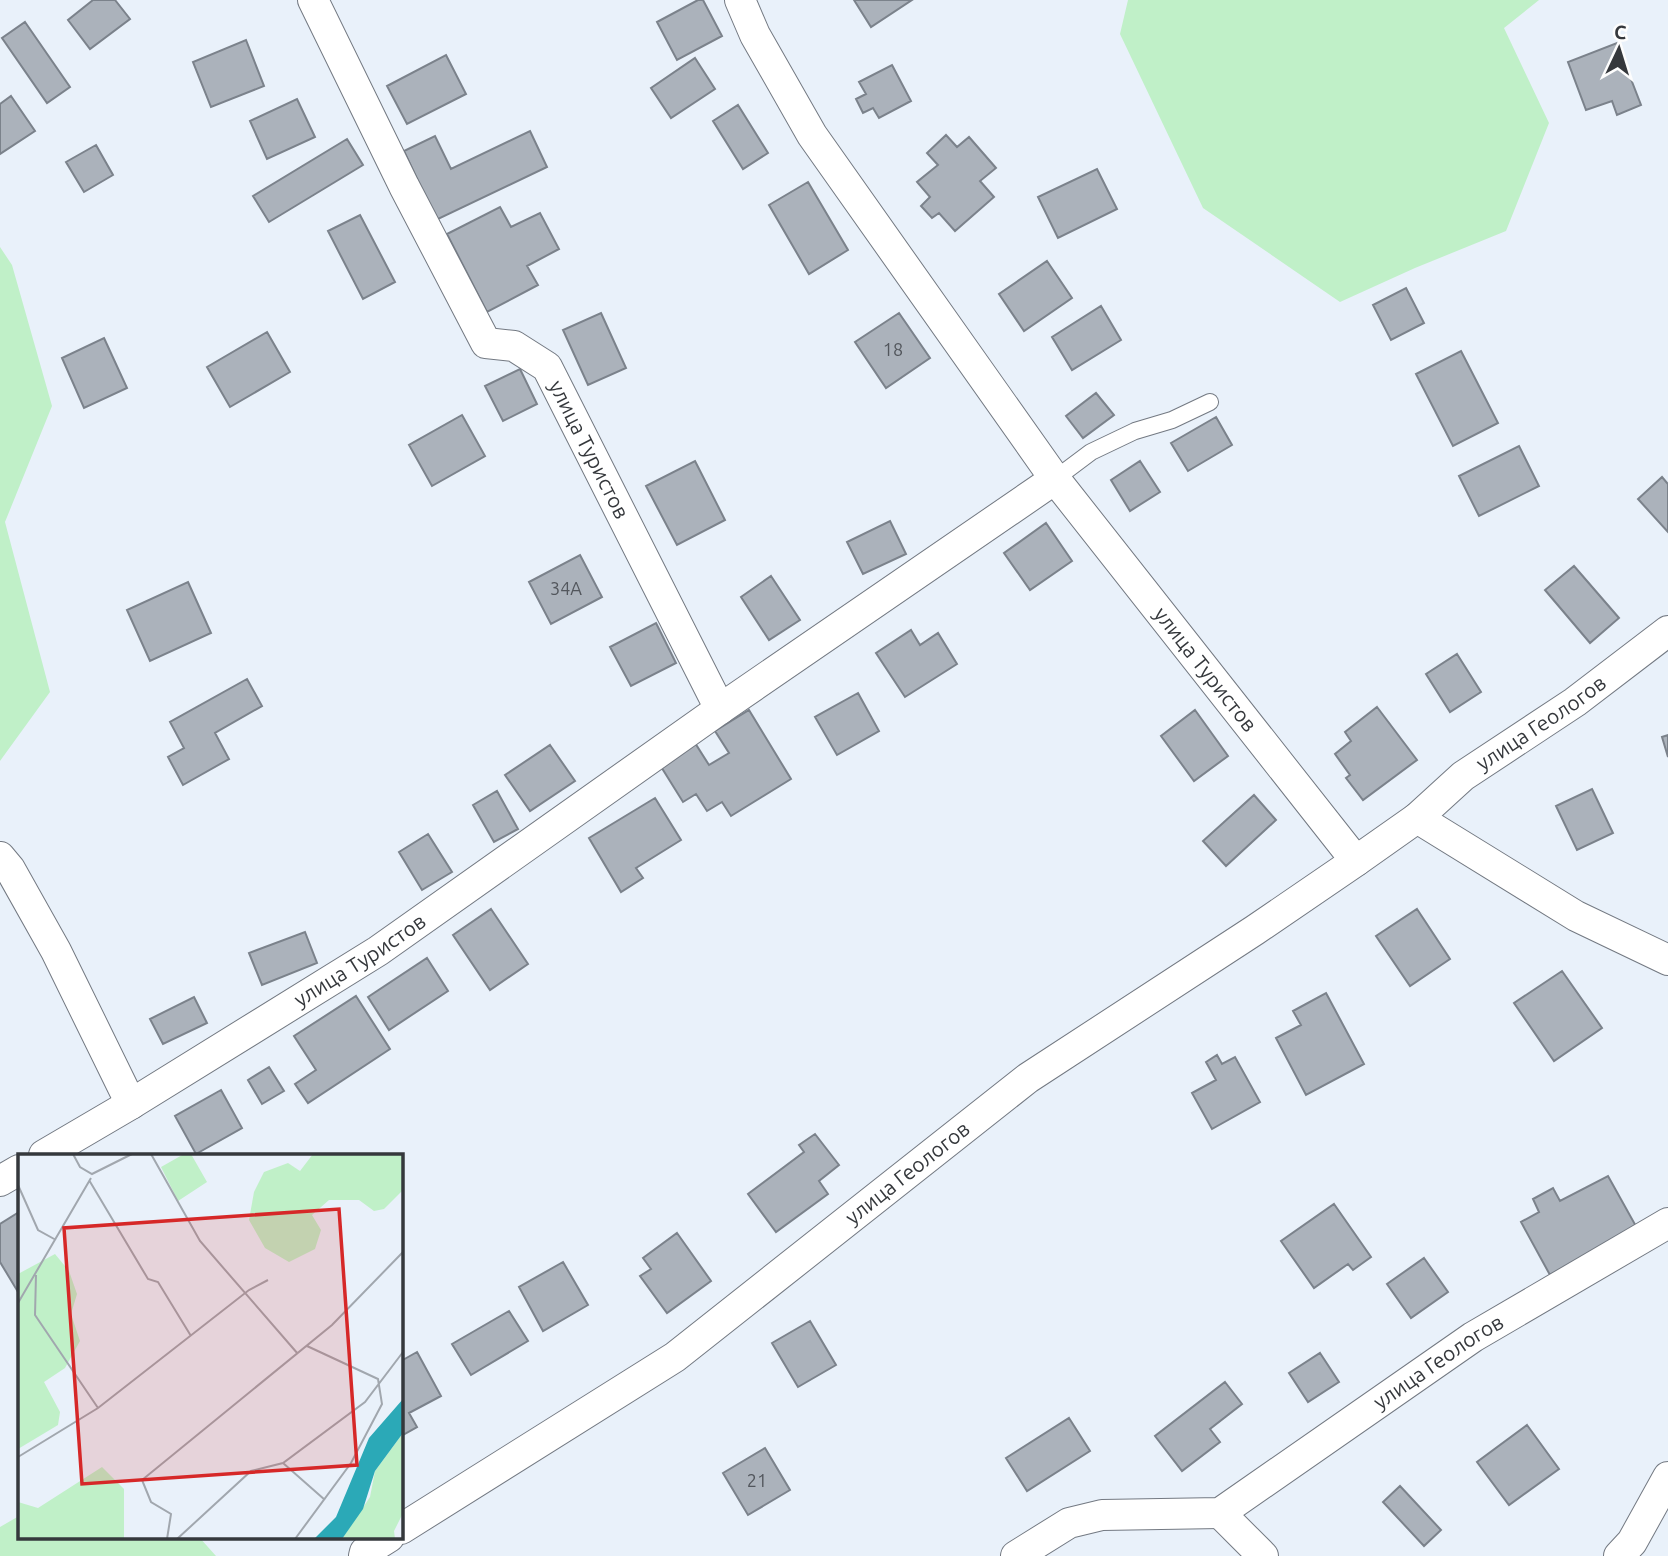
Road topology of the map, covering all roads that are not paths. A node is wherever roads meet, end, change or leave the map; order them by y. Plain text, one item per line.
1 (313, 0) edge
2 (740, 0) edge
3 (1210, 402) dead end
4 (1055, 479) junction
5 (1668, 631) edge
6 (720, 709) junction
7 (1417, 818) junction
8 (0, 857) edge
9 (1356, 861) junction
10 (1668, 960) edge
11 (131, 1104) junction
12 (46, 1154) edge
13 (18, 1171) edge
14 (0, 1181) edge
15 (1668, 1223) edge
16 (1668, 1477) edge
17 (1220, 1513) junction
18 (402, 1529) edge
19 (387, 1538) edge
20 (364, 1556) edge
21 (1016, 1556) edge
22 (1263, 1556) edge
23 (1619, 1556) edge

1 - 6 street, улица Туристов
2 - 4 street, улица Туристов
3 - 4 lane
4 - 6 street, улица Туристов
4 - 9 street, улица Туристов
5 - 7 street, улица Геологов
6 - 11 street, улица Туристов
7 - 9 street, улица Геологов
7 - 10 street
8 - 11 street
9 - 18 street, улица Геологов
11 - 12 street, улица Туристов
13 - 14 street
15 - 17 street, улица Геологов
16 - 23 street
17 - 21 street
17 - 22 street
19 - 20 street

